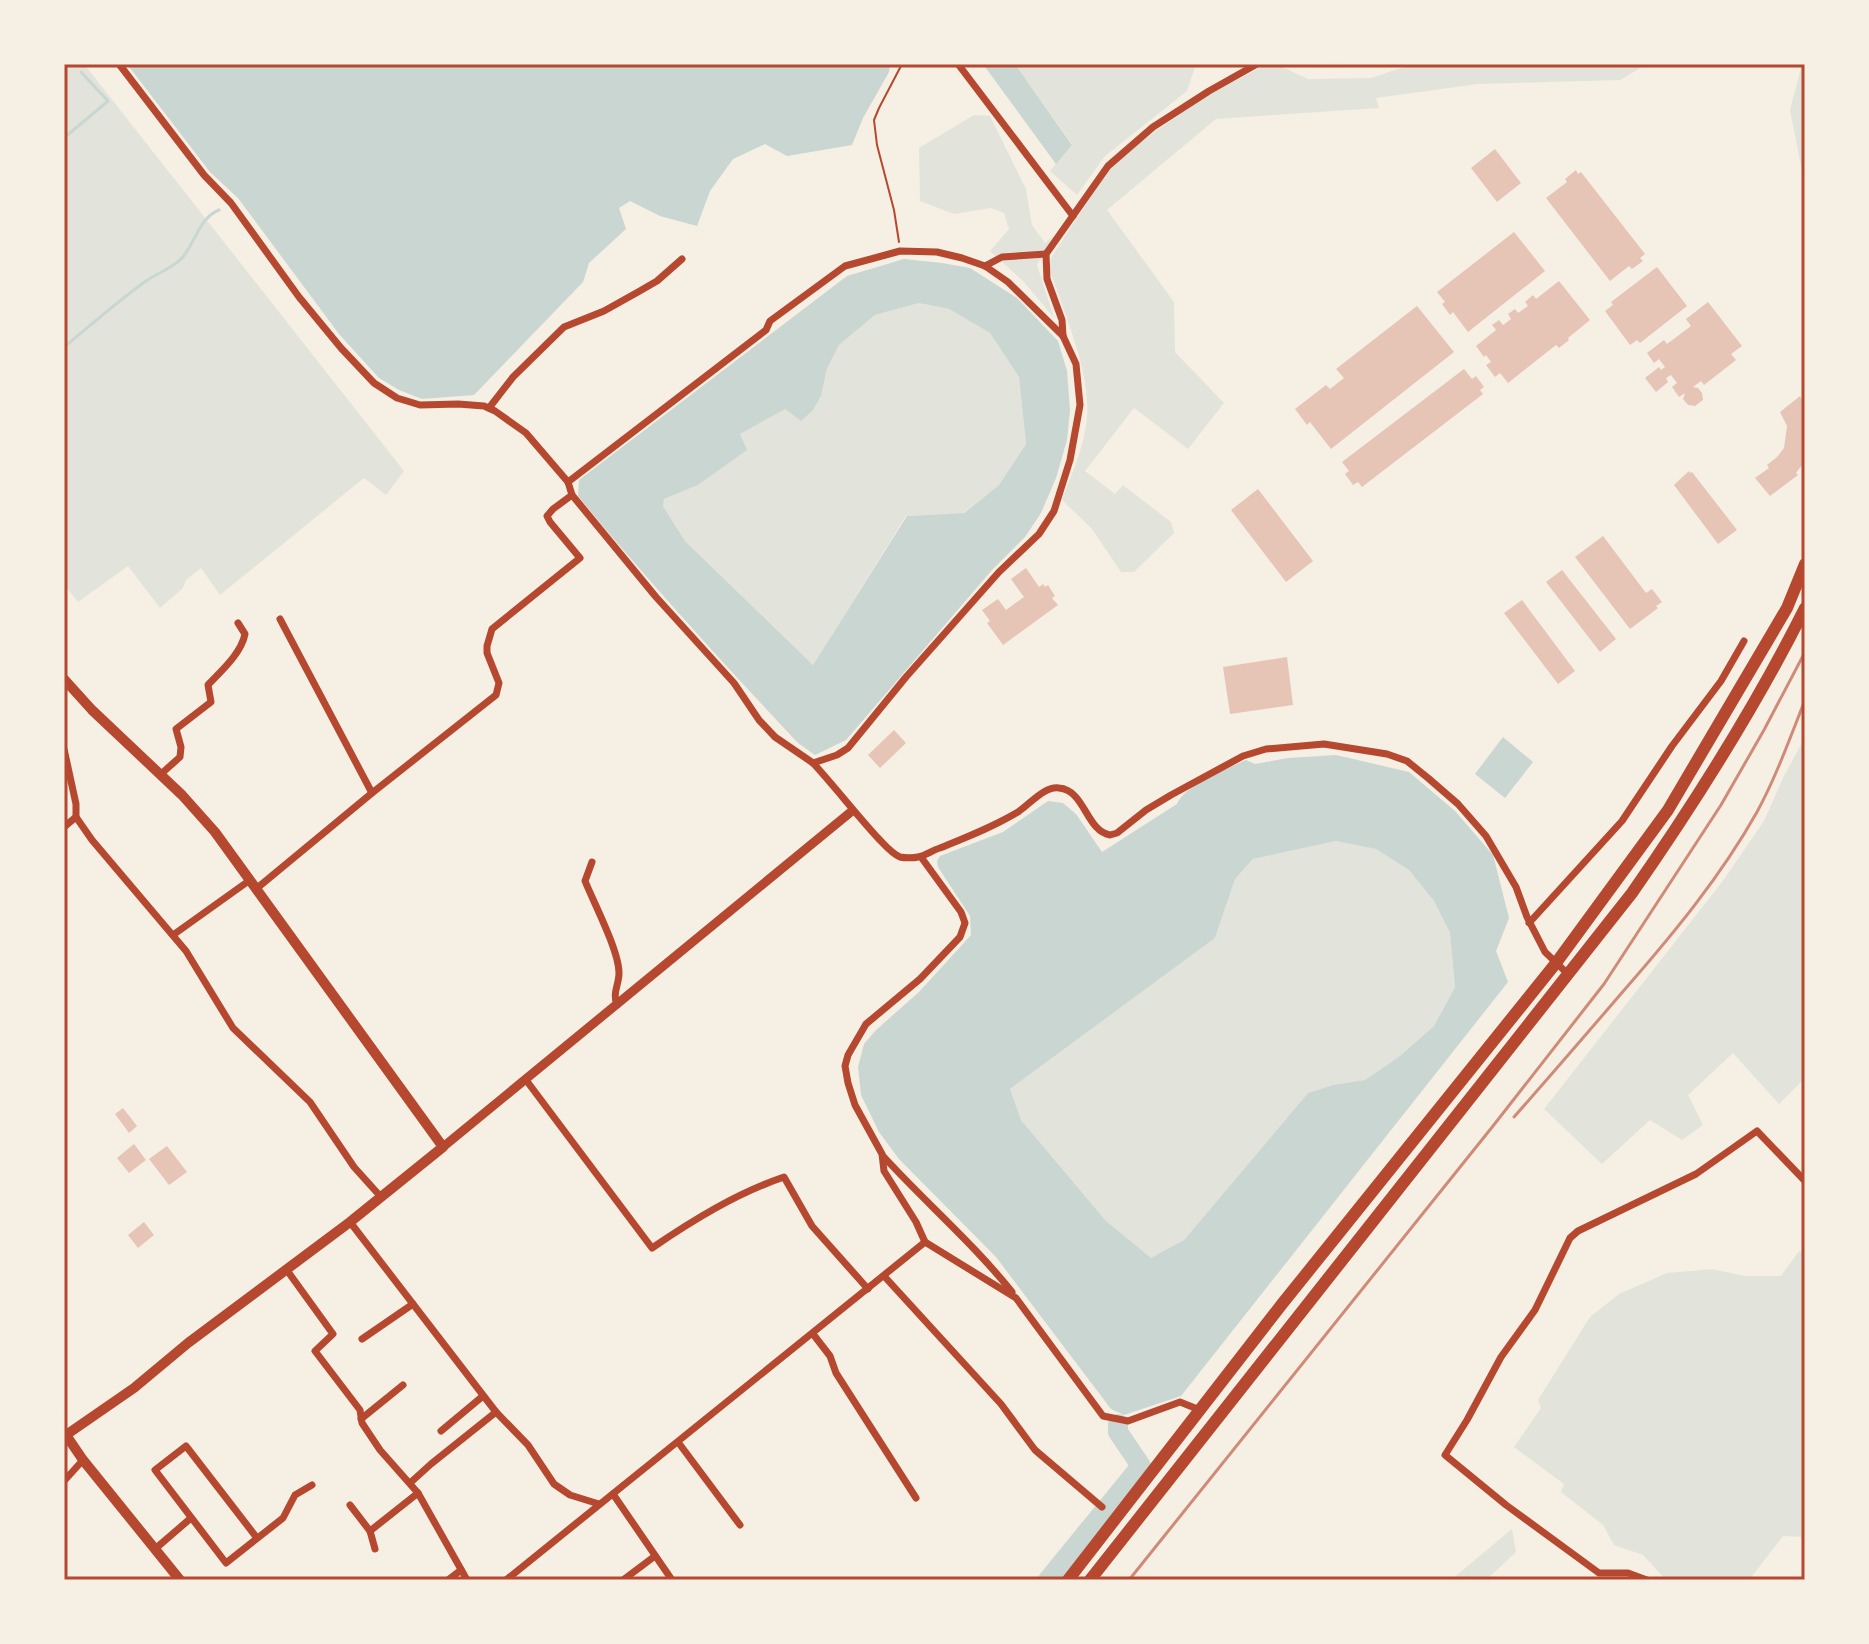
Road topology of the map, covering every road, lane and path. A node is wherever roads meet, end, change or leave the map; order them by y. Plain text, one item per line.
1 (119, 64) edge
2 (902, 64) edge
3 (958, 64) edge
4 (1257, 64) edge
5 (1073, 216) junction
6 (900, 251) junction
7 (1046, 254) junction
8 (682, 259) dead end
9 (985, 266) junction
10 (1063, 336) junction
11 (489, 408) junction
12 (568, 482) junction
13 (572, 495) junction
14 (1805, 564) edge
15 (1805, 608) edge
16 (280, 619) dead end
17 (238, 623) dead end
18 (1744, 641) dead end
19 (64, 679) edge
20 (1711, 694) junction
21 (1731, 705) junction
22 (64, 749) edge
23 (813, 763) junction
24 (161, 774) junction
25 (372, 793) junction
26 (852, 811) junction
27 (76, 817) junction
28 (64, 827) edge
29 (921, 857) junction
30 (592, 862) dead end
31 (253, 884) junction
32 (1529, 923) junction
33 (173, 935) junction
34 (1556, 963) junction
35 (1569, 975) junction
36 (617, 1005) junction
37 (526, 1080) junction
38 (443, 1147) junction
39 (882, 1154) junction
40 (1805, 1181) edge
41 (381, 1197) junction
42 (350, 1222) junction
43 (925, 1242) junction
44 (286, 1269) junction
45 (884, 1276) junction
46 (868, 1289) junction
47 (1016, 1298) junction
48 (413, 1304) junction
49 (813, 1334) junction
50 (362, 1339) dead end
51 (403, 1385) dead end
52 (483, 1396) junction
53 (1201, 1411) junction
54 (496, 1412) junction
55 (361, 1419) junction
56 (441, 1431) dead end
57 (65, 1434) edge
58 (678, 1442) junction
59 (83, 1460) junction
60 (64, 1481) edge
61 (410, 1483) junction
62 (312, 1485) dead end
63 (418, 1493) junction
64 (613, 1494) junction
65 (916, 1498) dead end
66 (599, 1504) junction
67 (350, 1505) dead end
68 (1102, 1507) dead end
69 (191, 1518) junction
70 (740, 1525) dead end
71 (370, 1531) junction
72 (257, 1538) junction
73 (155, 1549) junction
74 (375, 1549) dead end
75 (655, 1556) junction
76 (461, 1570) junction
77 (626, 1579) edge
78 (180, 1580) edge
79 (448, 1580) edge
80 (467, 1580) edge
81 (506, 1580) edge
82 (672, 1580) edge
83 (1068, 1580) edge
84 (1090, 1580) edge
85 (1647, 1580) edge

1 - 11 street
2 - 6 path
3 - 5 street
4 - 5 street
5 - 7 street
6 - 9 street
6 - 12 street
7 - 9 street
7 - 10 street
8 - 11 street
9 - 10 street
10 - 23 street
11 - 12 street
12 - 13 street
13 - 23 street
13 - 25 street
14 - 21 highway
15 - 35 highway
16 - 25 street
17 - 24 street
18 - 20 street
19 - 24 main road
20 - 21 street
20 - 32 street
21 - 34 highway
22 - 27 street
23 - 26 street
24 - 31 main road
25 - 31 street
26 - 29 street
26 - 36 street
27 - 28 street
27 - 33 street
29 - 32 street
29 - 39 street
30 - 36 street
31 - 33 street
31 - 38 main road
32 - 34 street
33 - 41 street
34 - 35 street
34 - 53 highway
35 - 84 highway
36 - 37 street
37 - 38 street
37 - 46 street
38 - 41 main road
39 - 43 street
39 - 47 street
40 - 85 street
41 - 42 main road
42 - 44 main road
42 - 48 street
43 - 45 street
43 - 47 street
44 - 55 street
44 - 57 main road
45 - 46 street
45 - 68 street
46 - 49 street
47 - 53 street
48 - 50 street
48 - 52 street
49 - 58 street
49 - 65 street
51 - 55 street
52 - 54 street
52 - 56 street
53 - 83 highway
54 - 61 street
54 - 66 street
55 - 61 street
57 - 59 main road
58 - 64 street
58 - 70 street
59 - 60 street
59 - 73 main road
61 - 63 street
62 - 72 street
63 - 71 street
63 - 76 street
64 - 66 street
64 - 75 street
66 - 81 street
67 - 71 street
69 - 72 street
69 - 72 street
69 - 73 street
71 - 74 street
73 - 78 main road
75 - 77 street
75 - 82 street
76 - 79 street
76 - 80 street

